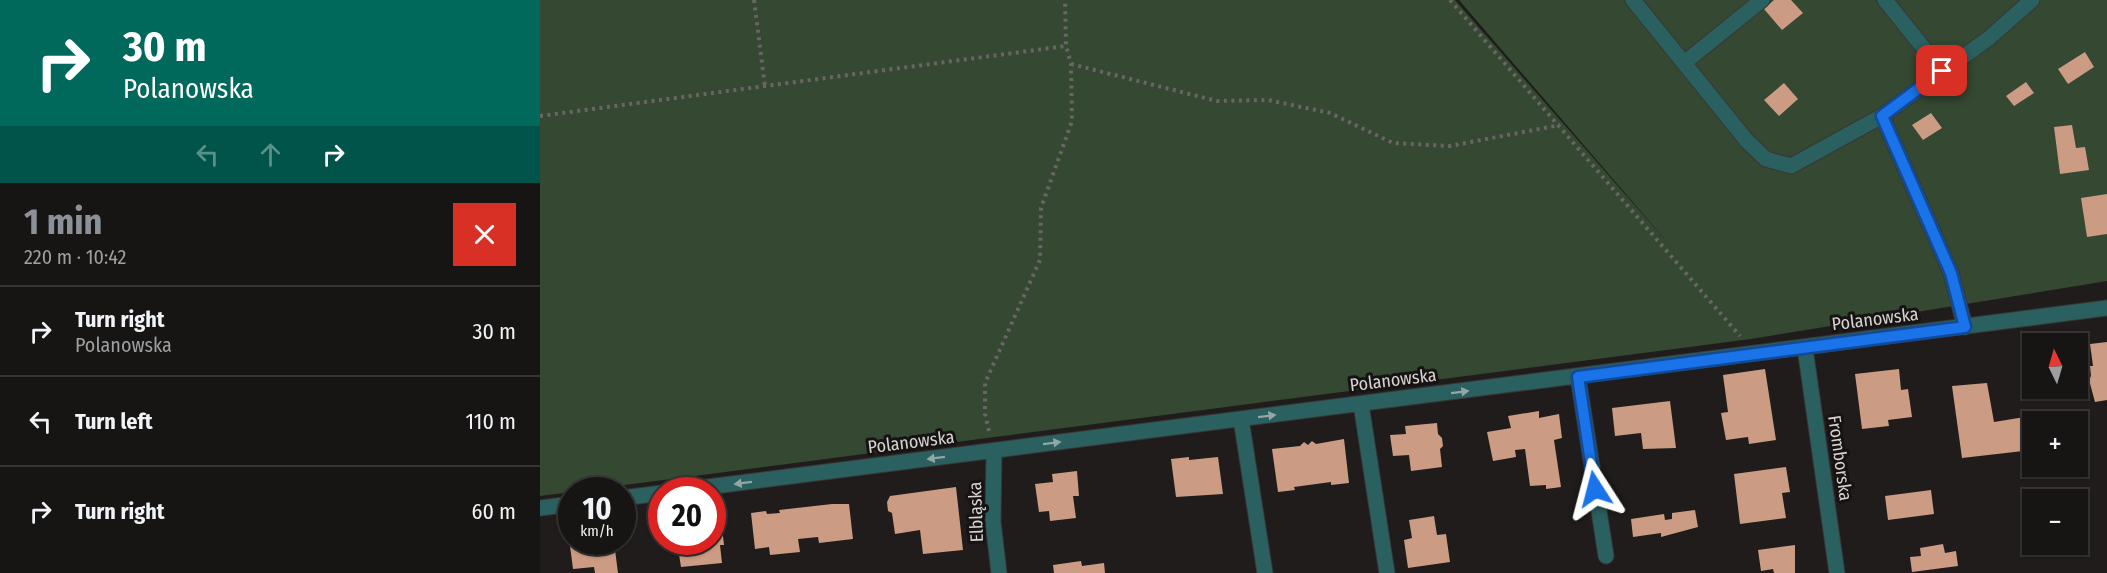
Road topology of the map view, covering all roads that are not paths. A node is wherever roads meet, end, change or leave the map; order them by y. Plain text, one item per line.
1 (1633, 0) edge
2 (1762, 0) edge
3 (1885, 0) edge
4 (2032, 0) edge
5 (1684, 63) junction
6 (1942, 71) junction
7 (1882, 116) junction
8 (2107, 308) edge
9 (1965, 327) junction
10 (1805, 348) junction
11 (1578, 377) junction
12 (1361, 404) junction
13 (1241, 419) junction
14 (994, 451) junction
15 (726, 485) edge
16 (558, 506) edge
17 (540, 508) edge
18 (1606, 556) dead end
19 (999, 573) edge
20 (1265, 573) edge
21 (1387, 573) edge
22 (1837, 573) edge

1 - 5 street
2 - 5 street
3 - 6 street
4 - 6 street
5 - 7 street
6 - 7 street
7 - 9 street
8 - 9 street, Polanowska
9 - 10 street, Polanowska
10 - 11 street, Polanowska
10 - 22 street, Fromborska
12 -> 11 street, Polanowska
11 - 18 street
13 -> 12 street, Polanowska
12 - 21 street
14 -> 13 street, Polanowska
13 - 20 street
14 -> 15 street, Polanowska
14 - 19 street, Elbląska
16 - 17 street

